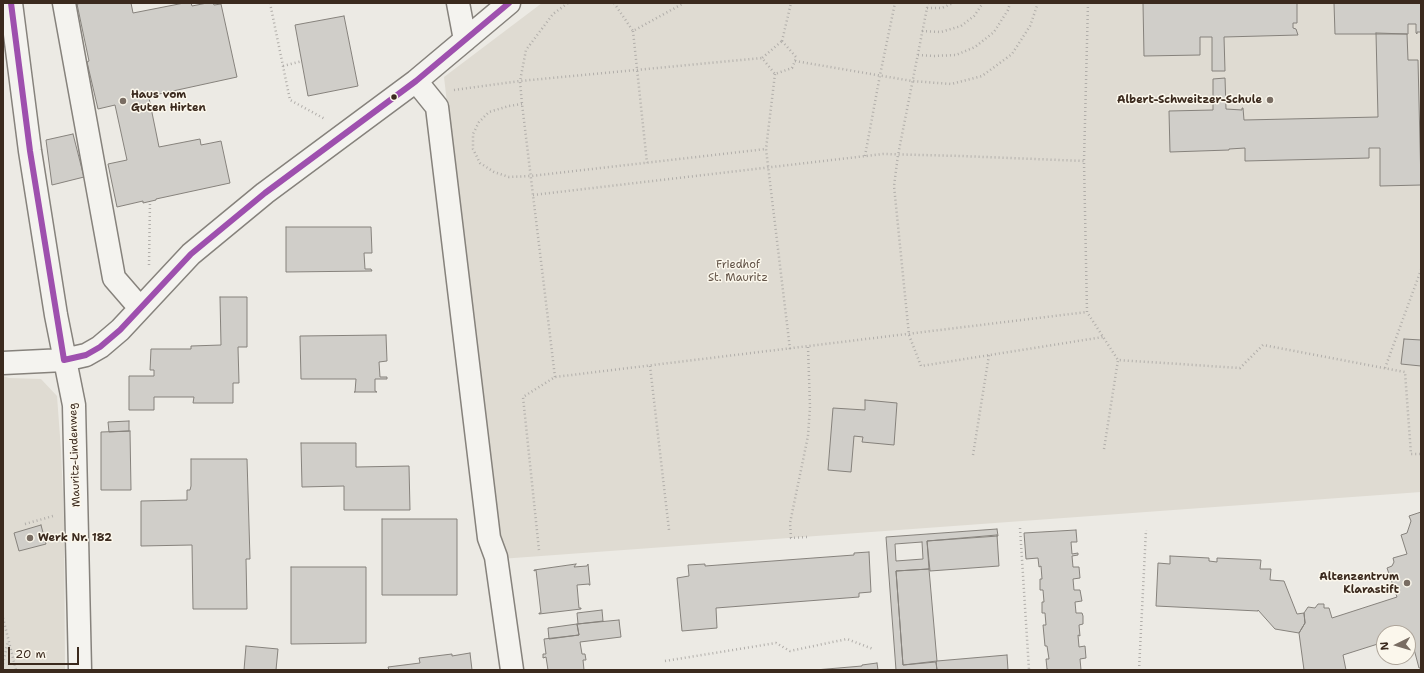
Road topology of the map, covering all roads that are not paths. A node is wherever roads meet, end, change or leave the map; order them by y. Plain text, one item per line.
1 (11, 3) edge
2 (64, 3) edge
3 (458, 3) edge
4 (509, 3) edge
5 (464, 40) junction
6 (416, 81) junction
7 (140, 308) junction
8 (64, 360) junction
9 (3, 363) edge
10 (80, 670) edge
11 (512, 670) edge

1 - 8 street, Mauritz-Lindenweg
2 - 7 street
3 - 5 street
4 - 5 street
5 - 6 street
6 - 7 street
6 - 11 street
7 - 8 street
8 - 9 street
8 - 10 street, Mauritz-Lindenweg

